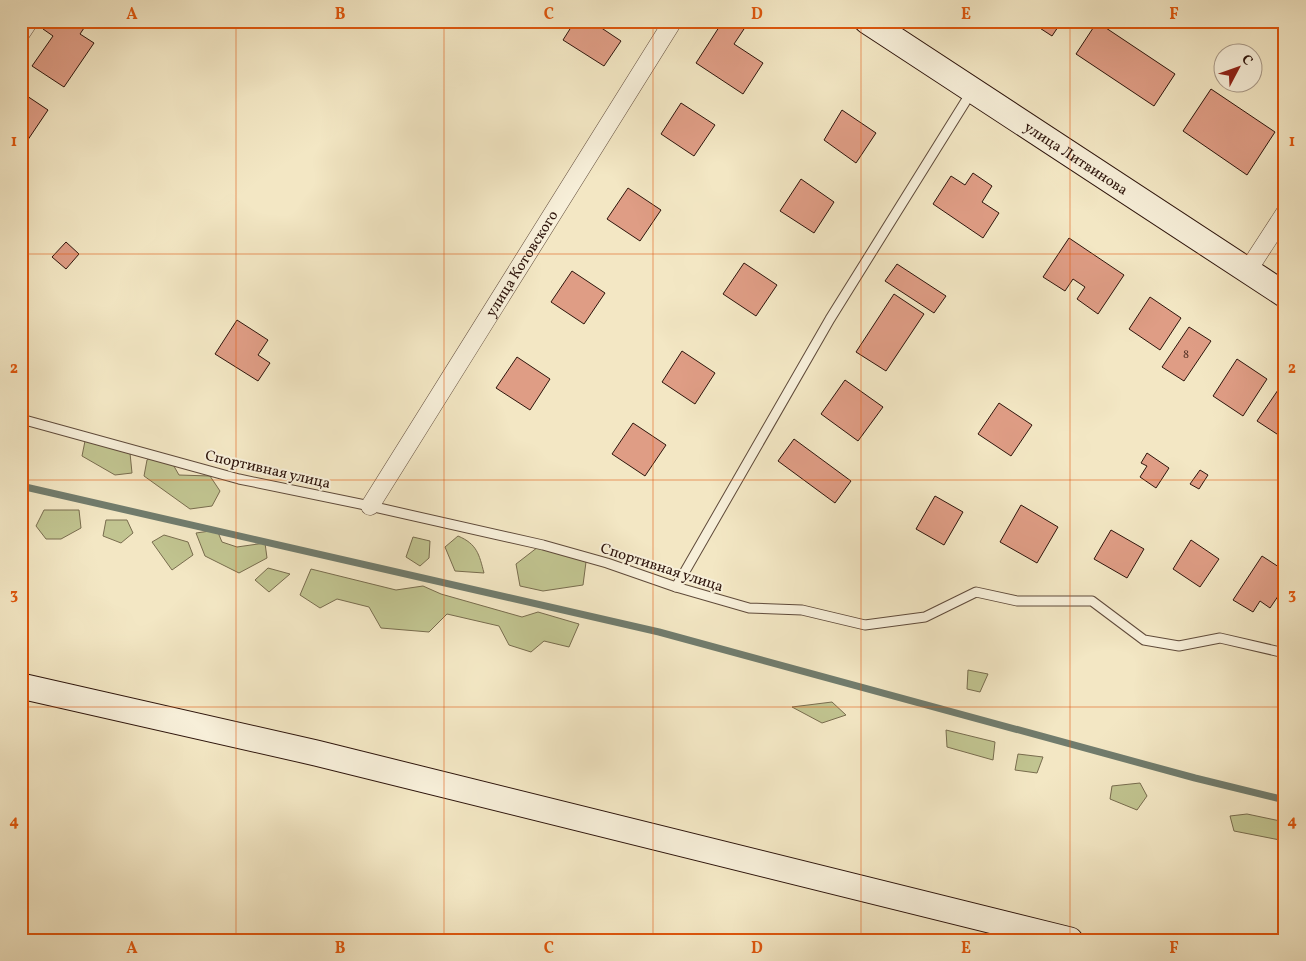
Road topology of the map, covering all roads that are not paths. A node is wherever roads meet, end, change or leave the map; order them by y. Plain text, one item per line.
1 (29, 21) edge
2 (673, 21) edge
3 (867, 21) edge
4 (21, 33) edge
5 (972, 90) junction
6 (1285, 213) edge
7 (1248, 270) junction
8 (1285, 295) edge
9 (21, 419) edge
10 (370, 506) junction
11 (676, 587) junction
12 (1285, 653) edge
13 (21, 686) edge
14 (1070, 940) edge

1 - 4 street
2 - 10 street, улица Котовского
3 - 5 main road, улица Литвинова
5 - 7 main road, улица Литвинова
5 - 11 lane
6 - 7 street
7 - 8 main road, улица Литвинова
9 - 10 lane, Спортивная улица
10 - 11 lane, Спортивная улица
11 - 12 lane, Спортивная улица
13 - 14 main road

